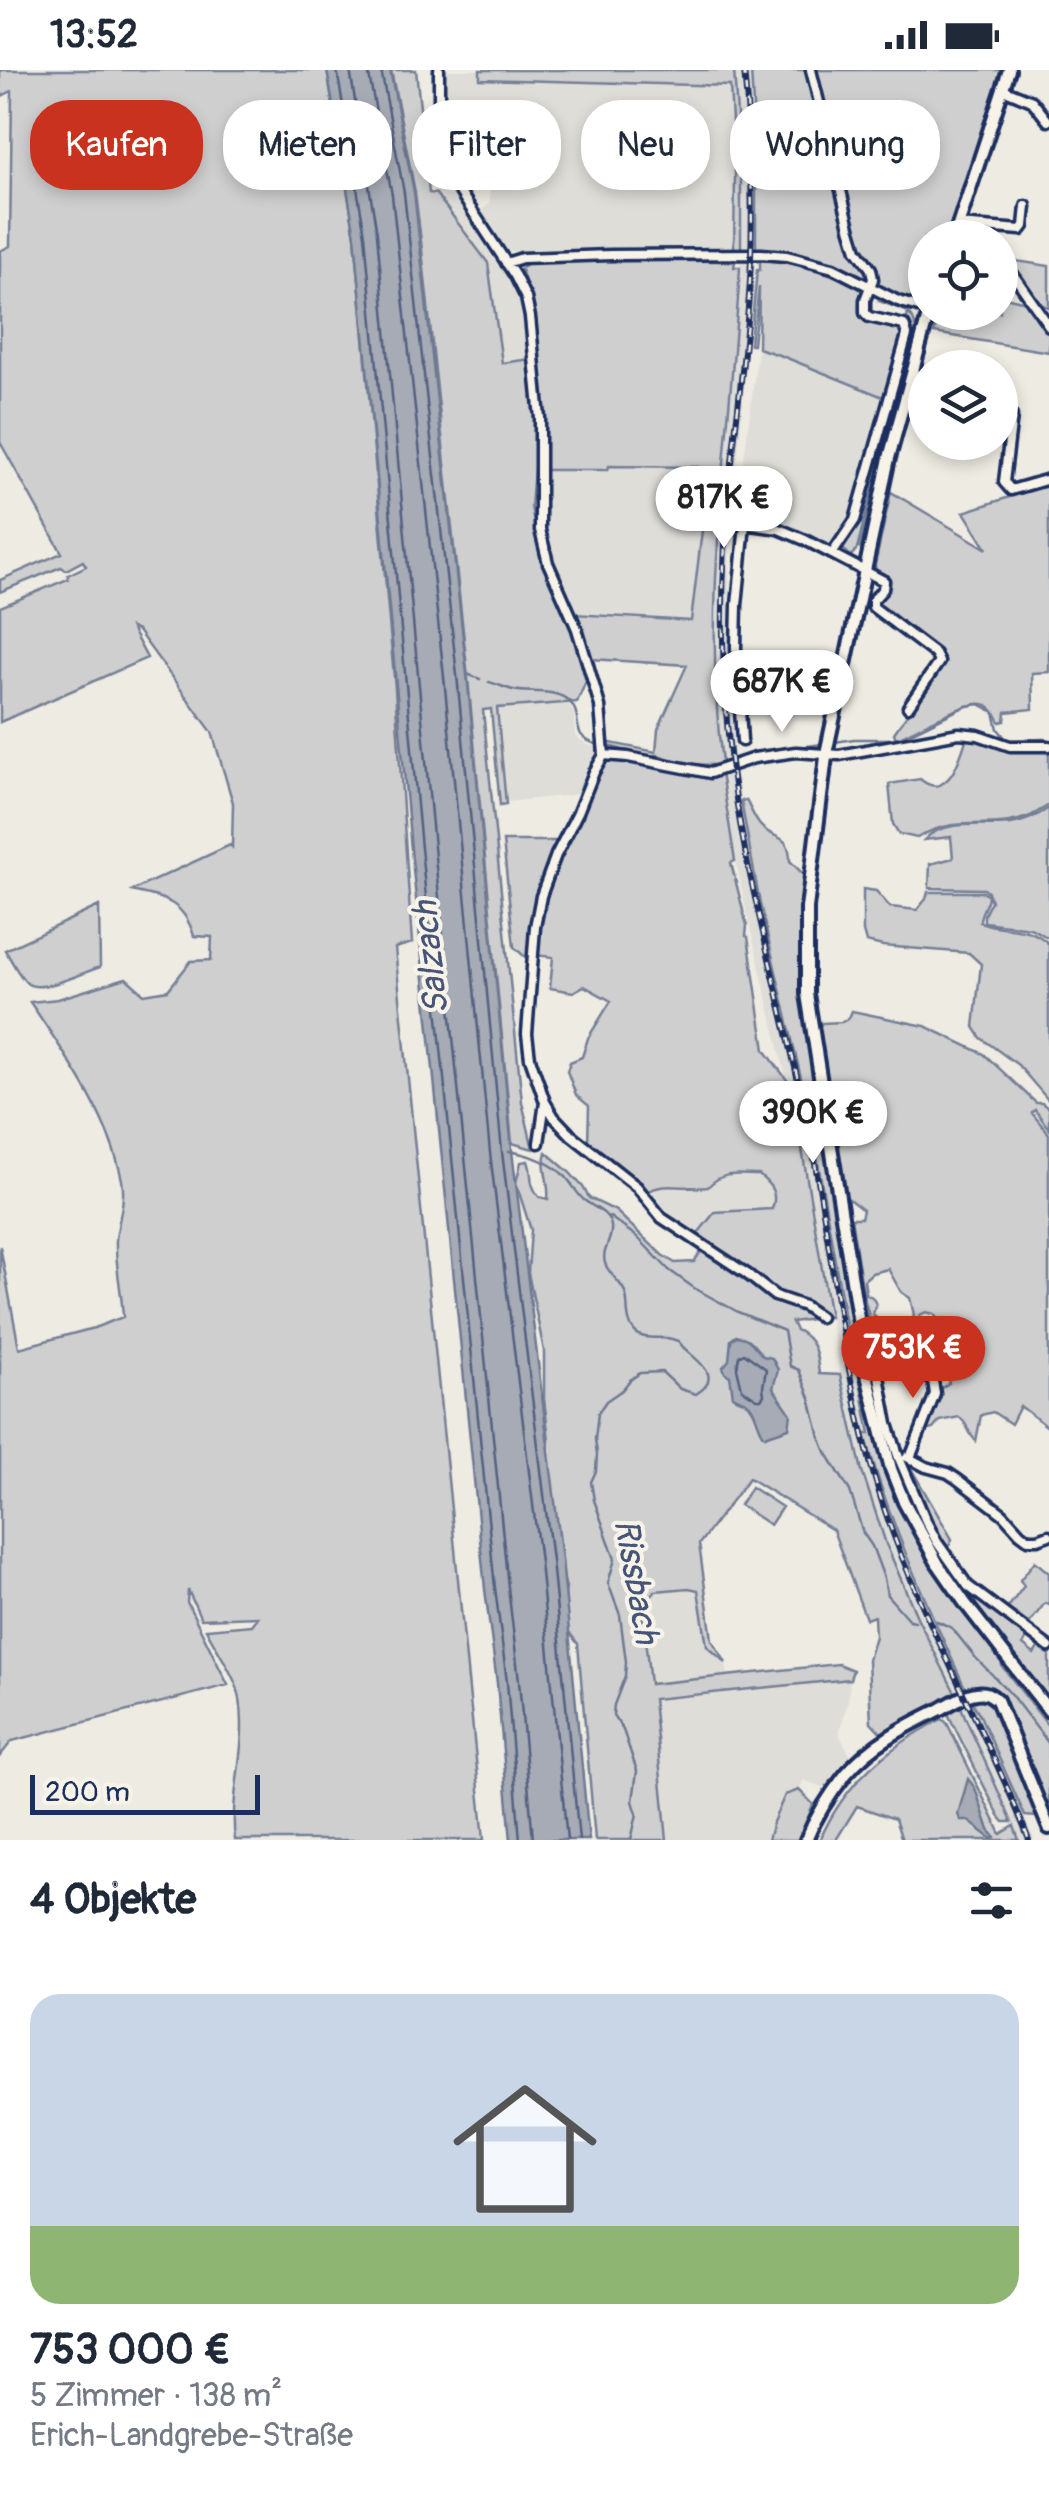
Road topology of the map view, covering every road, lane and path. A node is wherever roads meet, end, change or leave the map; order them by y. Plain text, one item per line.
1 (439, 70) edge
2 (811, 70) edge
3 (1009, 70) edge
4 (1003, 89) junction
5 (1048, 120) edge
6 (1026, 206) dead end
7 (961, 220) edge
8 (1018, 230) edge
9 (506, 263) junction
10 (1018, 281) edge
11 (870, 289) junction
12 (908, 305) edge
13 (1049, 326) edge
14 (922, 330) edge
15 (1007, 460) edge
16 (1049, 479) edge
17 (832, 554) junction
18 (863, 570) junction
19 (908, 707) dead end
20 (1049, 732) edge
21 (742, 741) dead end
22 (1046, 746) edge
23 (828, 747) junction
24 (604, 755) junction
25 (544, 1102) junction
26 (539, 1143) dead end
27 (820, 1317) dead end
28 (899, 1458) junction
29 (910, 1458) junction
30 (1049, 1535) edge
31 (1049, 1647) edge
32 (1049, 1711) edge
33 (1049, 1828) edge
34 (806, 1840) edge

1 - 9 street
2 - 11 street
3 - 4 main road
4 - 5 street
4 - 7 main road
6 - 8 street
9 - 11 street
9 - 24 street
10 - 13 street
11 - 12 street
11 - 17 street
14 - 18 main road
15 - 16 street
17 - 18 street
17 - 21 street
18 - 19 street
18 - 23 main road
20 - 22 street
22 - 23 street
23 - 24 street
23 - 32 main road
24 - 25 street
25 - 26 street
25 - 27 street
28 - 29 street
28 - 29 street
28 - 31 street
29 - 30 street
33 - 34 main road

